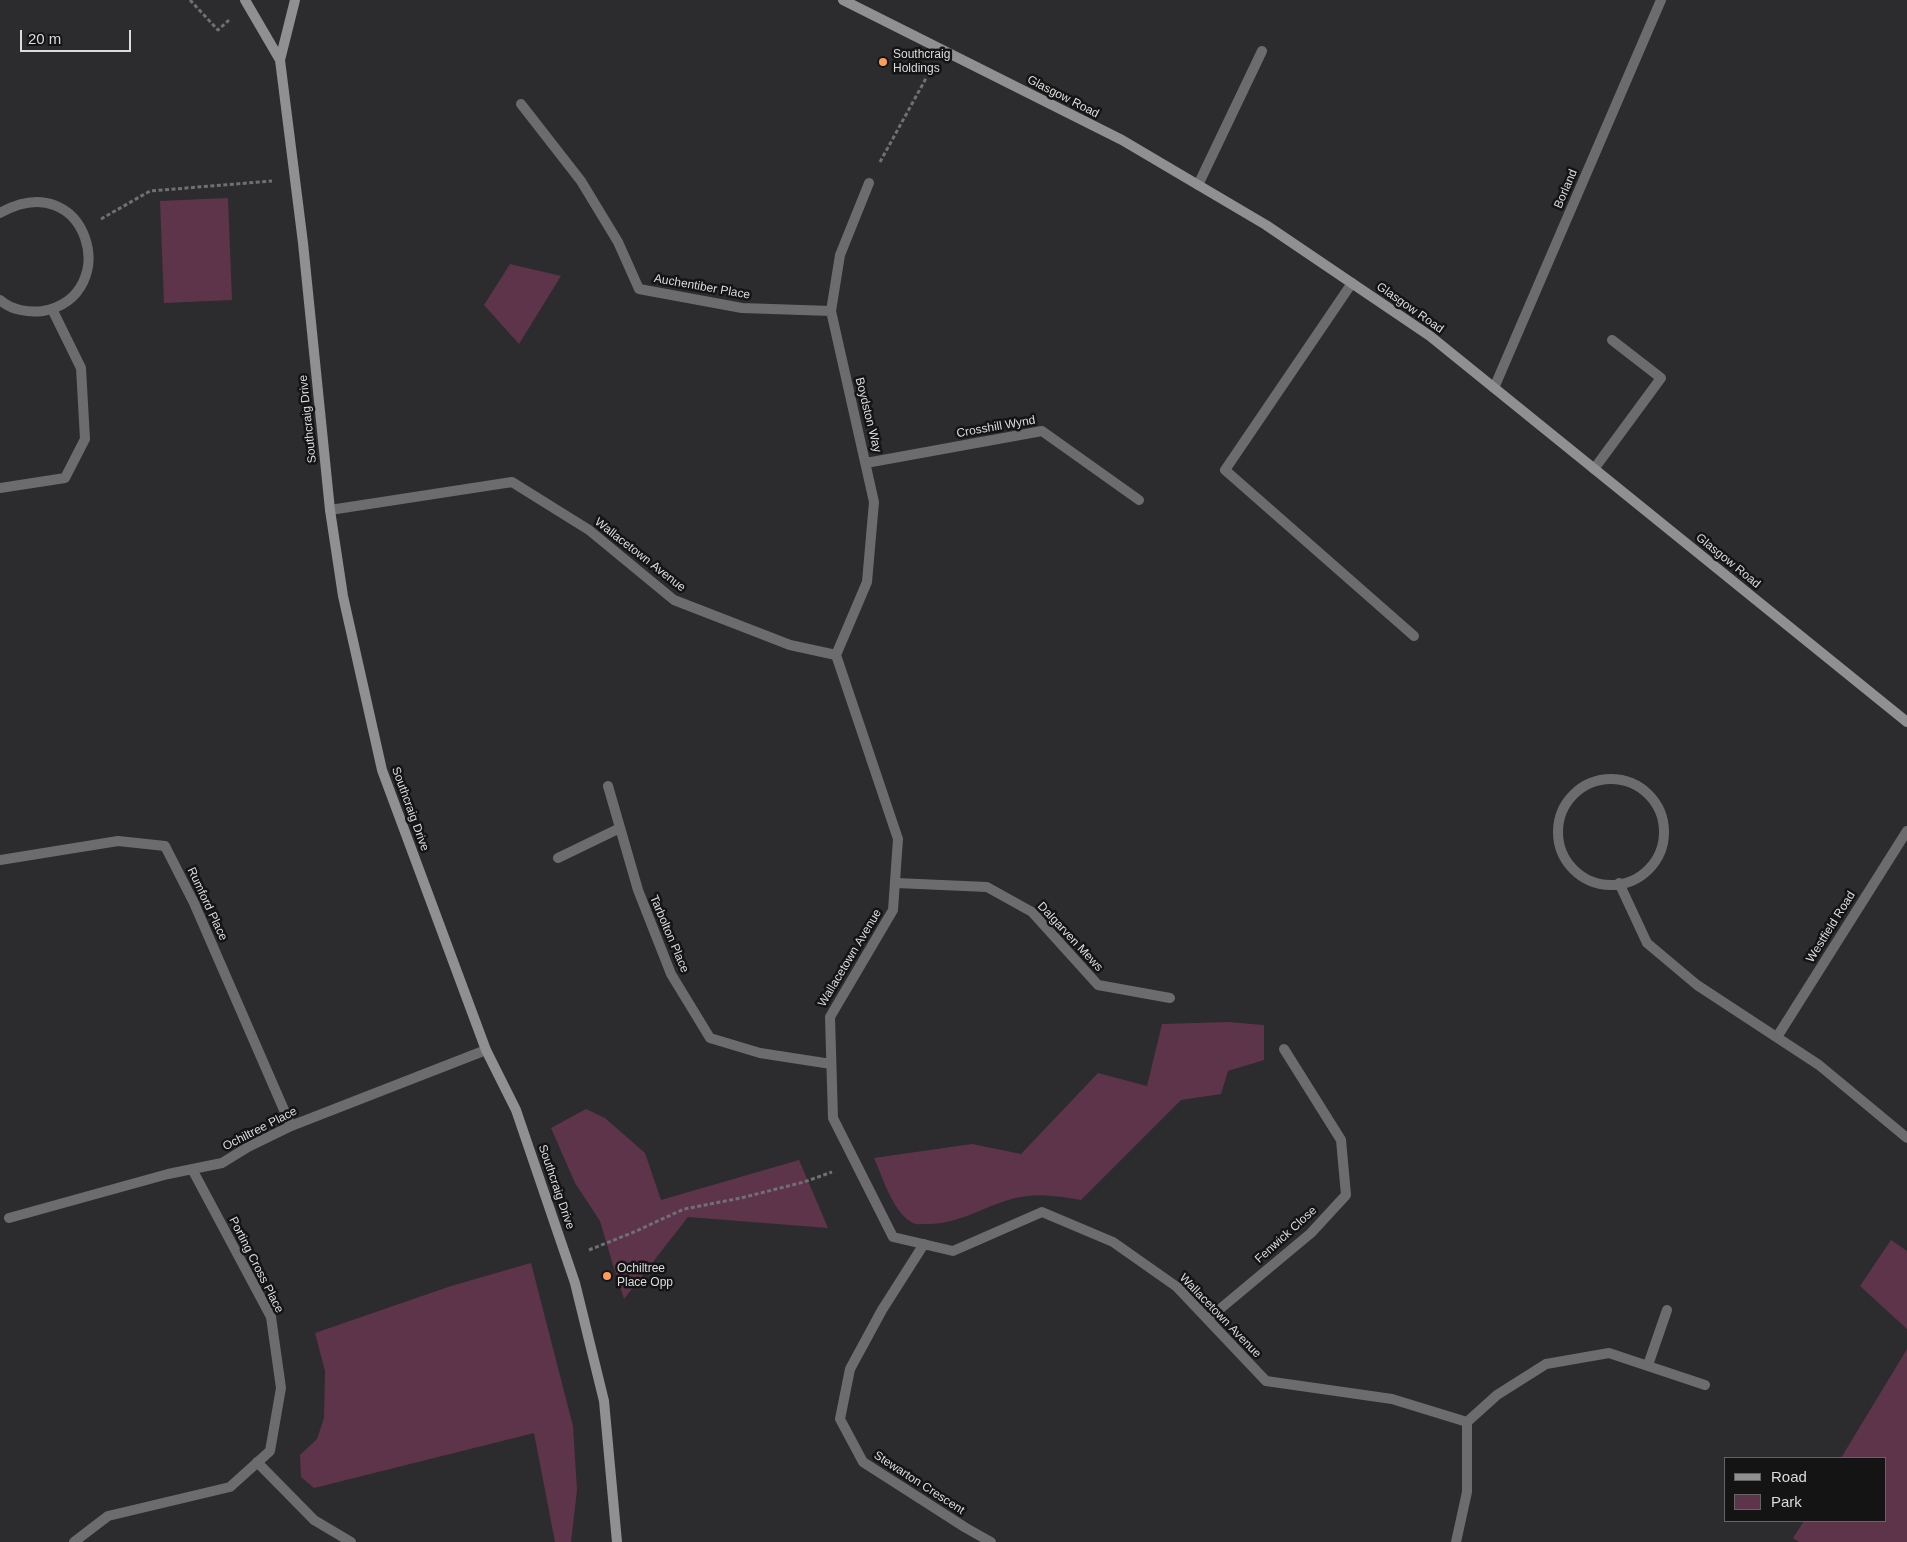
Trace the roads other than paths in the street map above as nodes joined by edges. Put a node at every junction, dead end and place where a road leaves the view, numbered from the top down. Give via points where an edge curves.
1 (245, 0) edge
2 (295, 0) edge
3 (842, 0) edge
4 (1661, 0) edge
5 (1262, 51) dead end
6 (280, 60) junction
7 (521, 104) dead end
8 (869, 183) road end
9 (1198, 185) junction
10 (0, 213) edge
11 (1352, 283) junction
12 (0, 300) edge
13 (52, 309) junction
14 (831, 311) junction
15 (1612, 340) dead end
16 (1494, 388) junction
17 (866, 463) junction
18 (1594, 468) junction
19 (0, 488) edge
20 (1139, 500) dead end
21 (330, 510) junction
22 (1414, 636) dead end
23 (836, 654) junction
24 (1907, 722) edge
25 (608, 786) dead end
26 (620, 828) junction
27 (1907, 831) edge
28 (558, 858) dead end
29 (0, 860) edge
30 (896, 883) junction
31 (1619, 883) junction
32 (1170, 998) dead end
33 (1777, 1037) junction
34 (1284, 1049) dead end
35 (486, 1050) junction
36 (831, 1064) junction
37 (291, 1126) junction
38 (1907, 1138) edge
39 (192, 1169) junction
40 (9, 1218) dead end
41 (924, 1244) junction
42 (1667, 1310) dead end
43 (1208, 1319) junction
44 (1648, 1366) junction
45 (1705, 1385) dead end
46 (1467, 1422) junction
47 (257, 1462) junction
48 (74, 1542) edge
49 (351, 1542) edge
50 (617, 1542) edge
51 (991, 1542) edge
52 (1456, 1542) edge

1 - 6 street, Southcraig Drive
2 - 6 street, Southcraig Drive
3 - 9 street, Glasgow Road via 1122,140
4 - 16 street, Borland
5 - 9 street
6 - 21 street, Southcraig Drive via 303,243
7 - 14 street, Auchentiber Place via 581,181 618,242 639,289 742,308
8 - 14 street, Boydston Way via 840,255
9 - 11 street, Glasgow Road via 1266,225
10 - 13 street via 15,204 35,201 54,205 70,214 82,230 89,248 88,267 82,285 69,300
11 - 16 street, Glasgow Road via 1430,336
11 - 22 street via 1225,470
12 - 13 street via 19,310 36,312
13 - 19 street via 82,368 86,439 65,478
14 - 17 street, Boydston Way
15 - 18 street via 1661,378
16 - 18 street, Glasgow Road
17 - 20 street, Crosshill Wynd via 1042,431
17 - 23 street, Boydston Way via 874,502 867,582
18 - 24 street, Glasgow Road
21 - 23 street, Wallacetown Avenue via 512,482 589,530 674,600 790,645
21 - 35 street, Southcraig Drive via 343,596 382,770
23 - 30 street, Wallacetown Avenue via 898,839
25 - 26 street, Tarbolton Place
26 - 28 street
26 - 36 street, Tarbolton Place via 638,890 671,974 710,1038 760,1053
27 - 33 street, Westfield Road
29 - 37 street, Rumford Place via 118,841 165,846 194,903
30 - 32 street, Dalgarven Mews via 987,888 1032,912 1098,985
30 - 36 street, Wallacetown Avenue via 894,910 830,1017
31 - 31 street via 1599,884 1571,868 1561,851 1557,830 1561,813 1572,796 1600,780 1618,779 1636,785 1652,798 1662,816 1664,840 1658,856 1644,874
31 - 33 street via 1647,944 1697,985
33 - 38 street via 1819,1065
34 - 43 street, Fenwick Close via 1341,1140 1346,1195 1311,1233
35 - 37 street, Ochiltree Place
35 - 50 street, Southcraig Drive via 516,1110 567,1258 604,1401
36 - 41 street, Wallacetown Avenue via 833,1118 893,1237
37 - 39 street, Ochiltree Place via 222,1163
39 - 40 street, Ochiltree Place
39 - 47 street, Porting Cross Place via 271,1317 281,1388 270,1451
41 - 43 street, Wallacetown Avenue via 954,1251 1042,1212 1113,1242 1177,1287
41 - 51 street, Stewarton Crescent via 882,1310 850,1369 840,1419 863,1462
42 - 44 street
43 - 46 street, Wallacetown Avenue via 1266,1381 1392,1399
44 - 45 street
44 - 46 street via 1610,1353 1546,1364 1497,1395
46 - 52 street via 1467,1492
47 - 48 street, Porting Cross Place via 230,1487 108,1516
47 - 49 street via 314,1520

